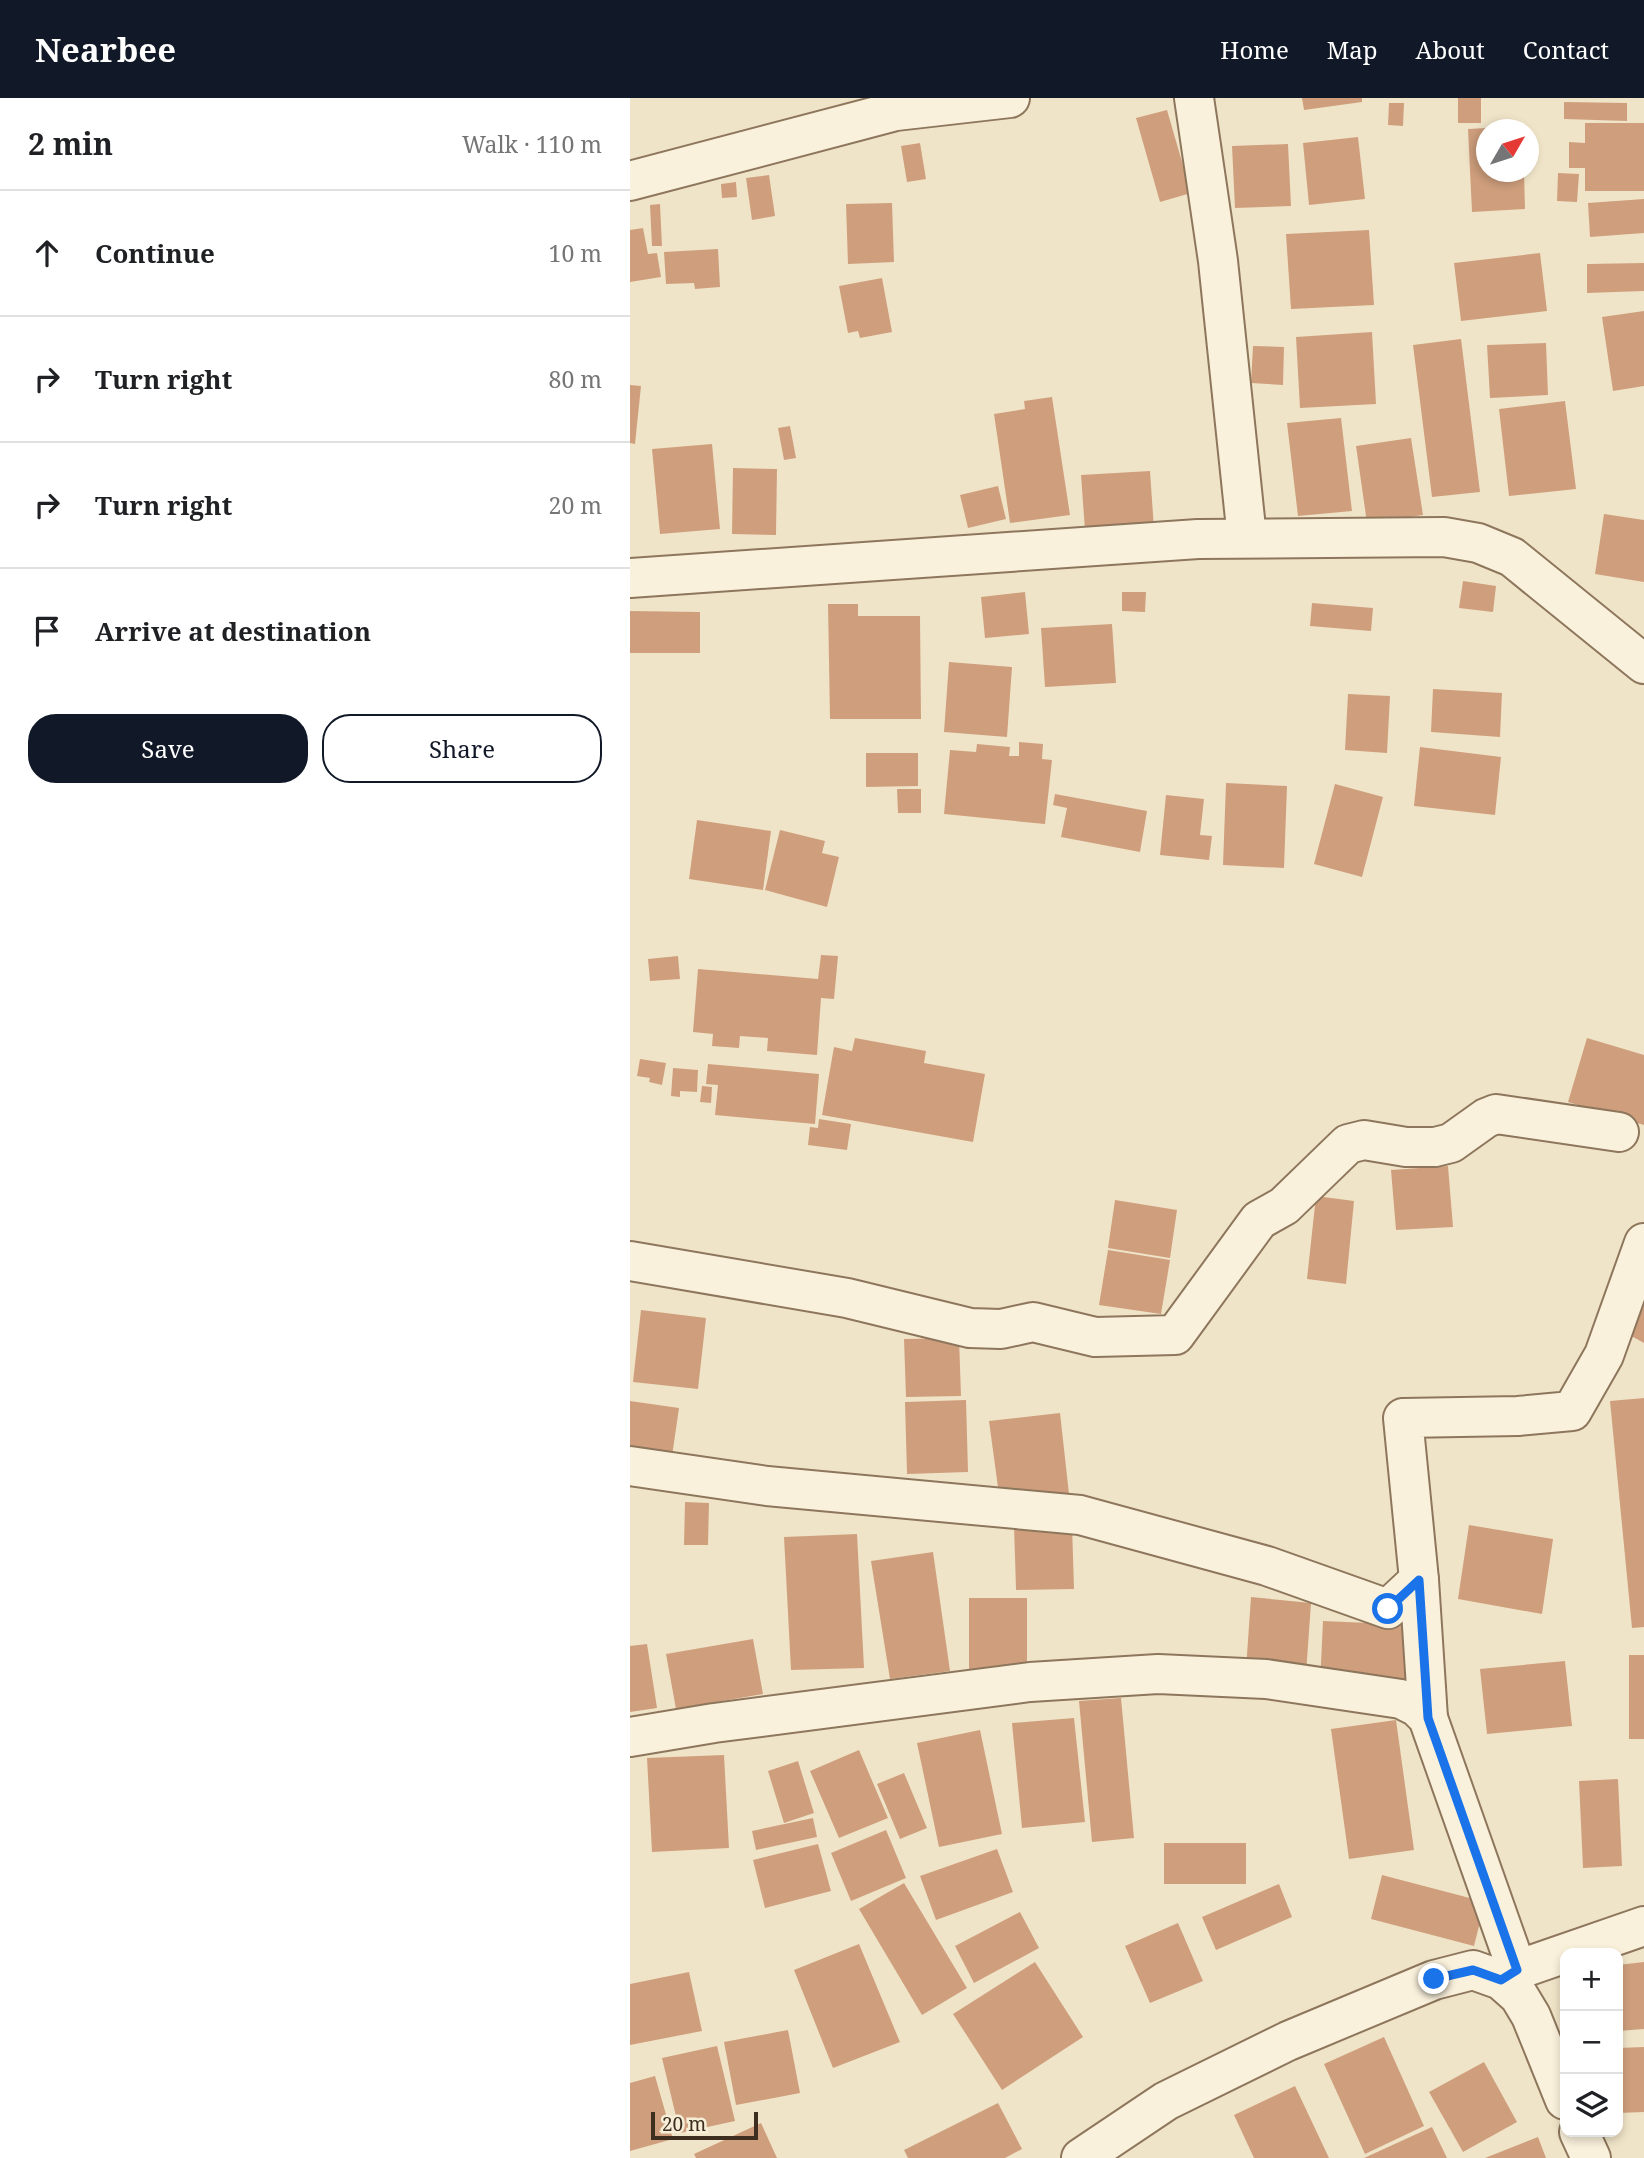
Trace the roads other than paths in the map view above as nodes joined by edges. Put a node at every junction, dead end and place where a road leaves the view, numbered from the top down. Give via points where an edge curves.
1 (1010, 98) edge
2 (1194, 98) edge
3 (896, 104) edge
4 (630, 181) edge
5 (1247, 538) junction
6 (630, 578) edge
7 (1644, 664) edge
8 (1619, 1132) dead end
9 (1644, 1243) edge
10 (630, 1261) edge
11 (630, 1466) edge
12 (1419, 1580) junction
13 (1428, 1718) junction
14 (630, 1737) edge
15 (1644, 1926) edge
16 (1509, 1975) junction
17 (1560, 2088) edge
18 (1582, 2137) edge
19 (1082, 2158) edge
20 (1591, 2158) edge

1 - 3 street
2 - 5 street via 1218,261
3 - 4 street
5 - 6 street
5 - 7 street via 1444,537 1478,543 1512,557
8 - 10 street via 1496,1114 1451,1143 1406,1147 1364,1140 1348,1144 1284,1206 1259,1220 1175,1335 1095,1337 1034,1322 1001,1329 970,1328 847,1298
9 - 12 street via 1604,1354 1572,1411 1403,1418
11 - 12 street via 767,1486 1080,1515 1267,1566 1388,1609
12 - 13 street
13 - 14 street via 1401,1699 1266,1679 1158,1674 1030,1682
13 - 16 street
15 - 16 street
16 - 17 street
16 - 19 street via 1473,1970 1434,1979 1300,2036 1166,2101
18 - 20 street

